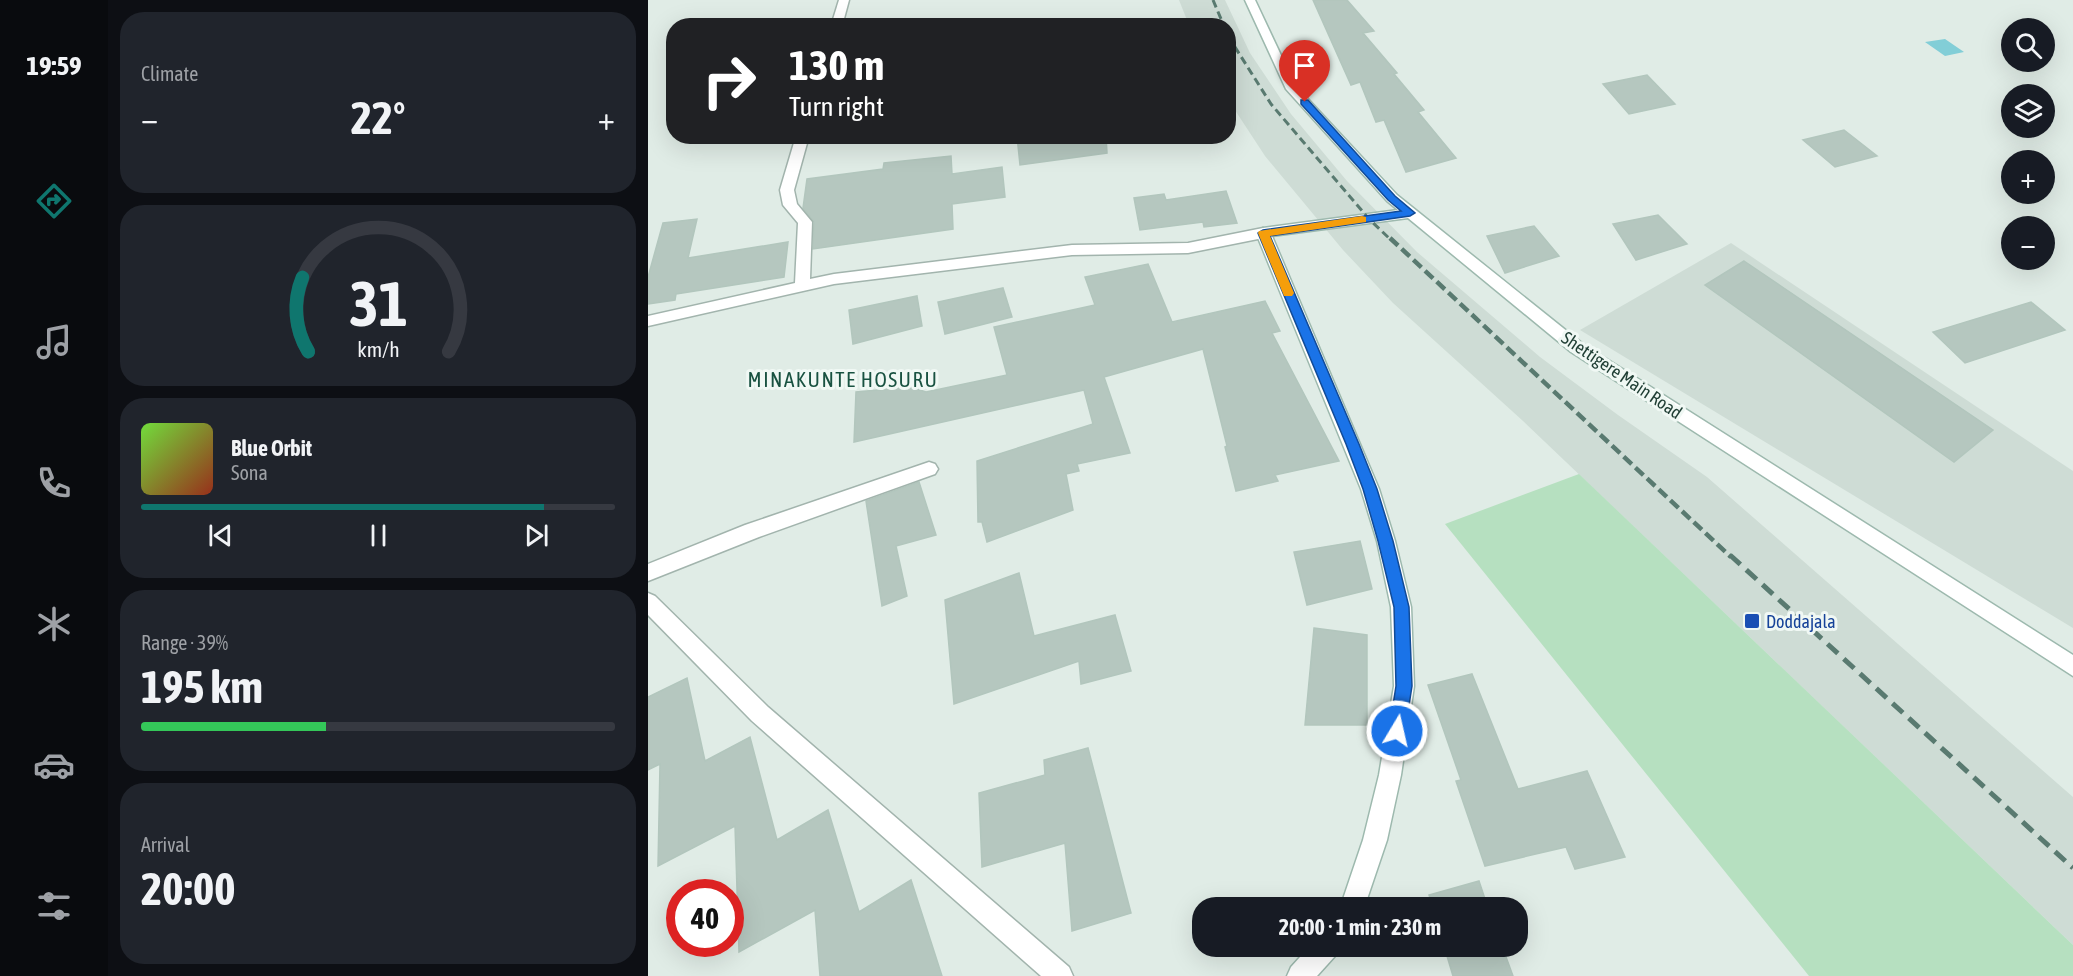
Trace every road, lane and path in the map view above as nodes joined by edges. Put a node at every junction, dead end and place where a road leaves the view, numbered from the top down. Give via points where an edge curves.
1 (844, 0) edge
2 (1250, 0) edge
3 (838, 18) edge
4 (801, 144) edge
5 (1410, 213) junction
6 (1263, 233) junction
7 (802, 286) junction
8 (648, 321) edge
9 (929, 469) dead end
10 (648, 573) edge
11 (648, 602) edge
12 (2073, 666) edge
13 (1356, 897) edge
14 (1317, 957) edge
15 (1060, 976) edge
16 (1300, 976) edge

1 - 3 street
2 - 5 street, Shettigere Main Road via 1290,86
4 - 7 street via 787,190 790,205 805,222
5 - 6 street
5 - 12 street, Shettigere Main Road via 1577,348
6 - 7 street via 1188,248 1072,250
6 - 13 street via 1370,489 1401,607 1404,686 1390,776 1375,840
7 - 8 street
9 - 10 street
11 - 15 street via 760,714
14 - 16 street

